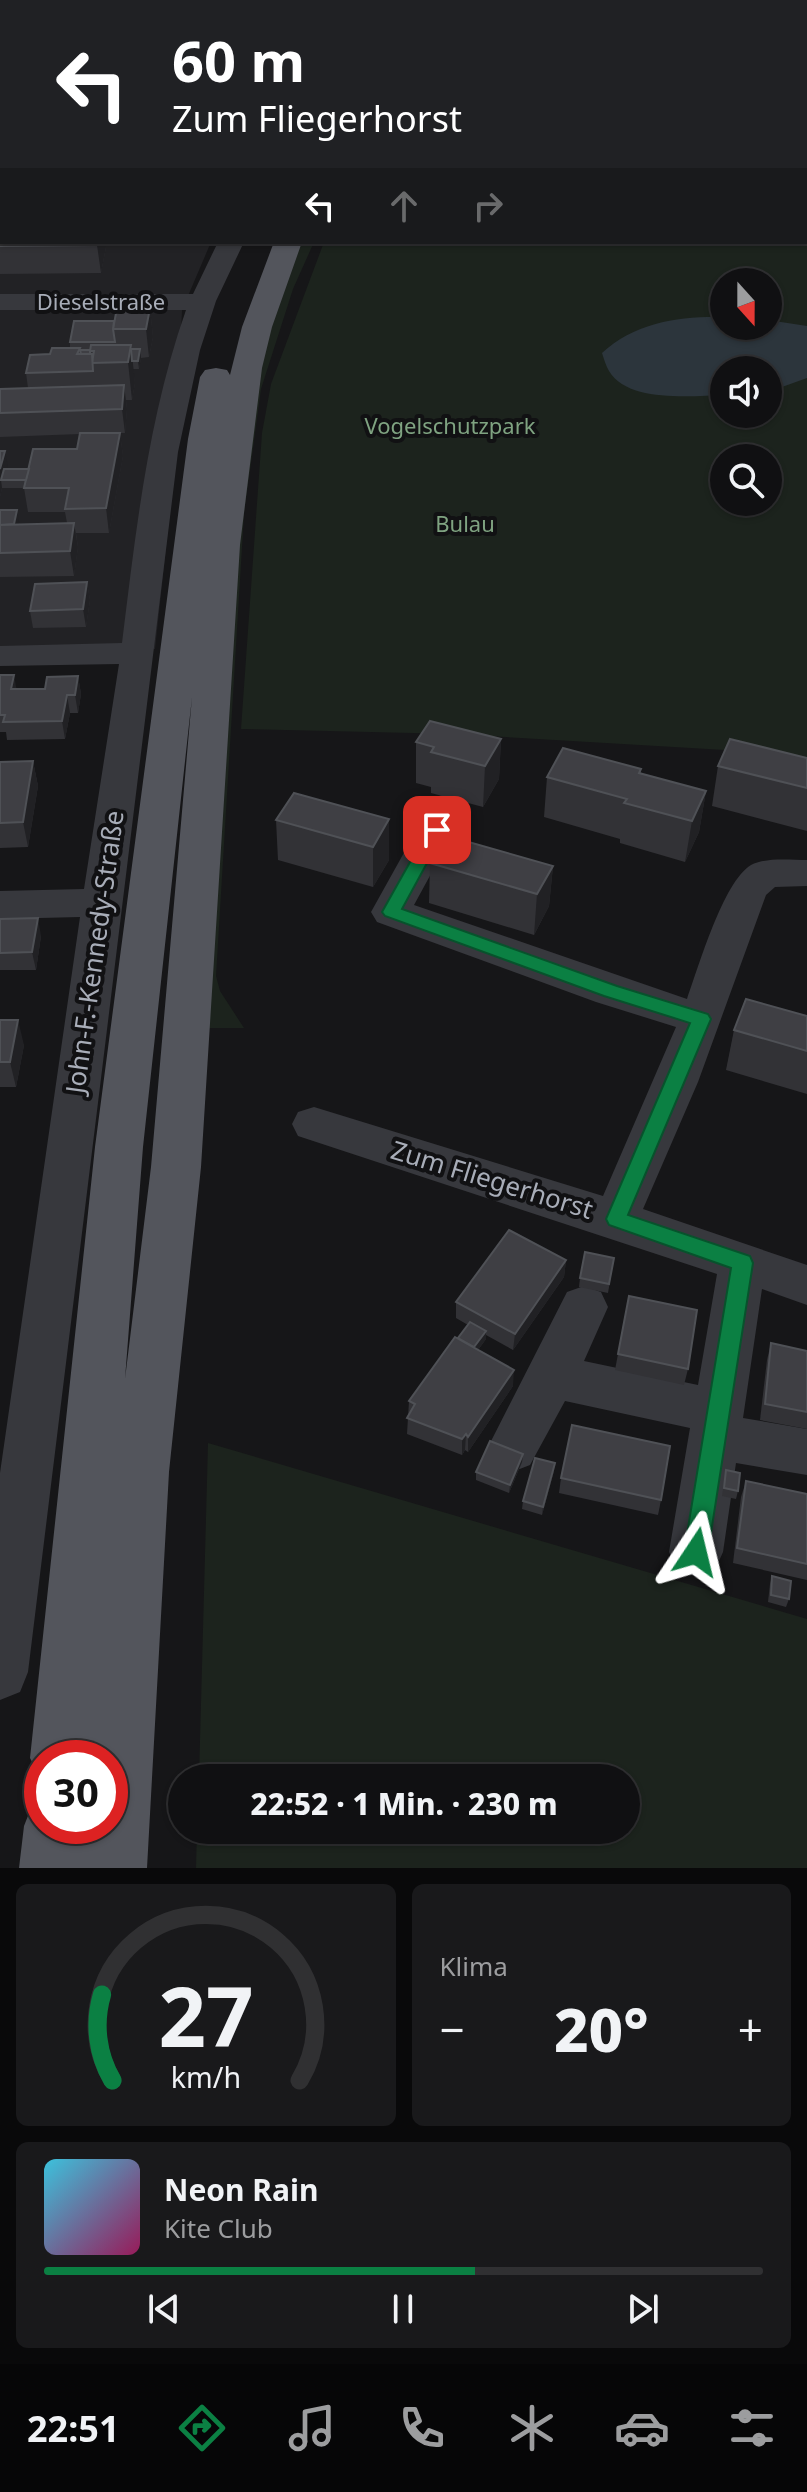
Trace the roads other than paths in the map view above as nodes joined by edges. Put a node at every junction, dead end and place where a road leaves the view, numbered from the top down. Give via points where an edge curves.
1 (230, 244) edge
2 (260, 244) edge
3 (287, 244) edge
4 (0, 302) edge
5 (203, 302) junction
6 (138, 653) junction
7 (0, 656) edge
8 (449, 806) dead end
9 (807, 873) edge
10 (100, 902) junction
11 (0, 905) edge
12 (701, 1019) junction
13 (314, 1124) dead end
14 (616, 1219) junction
15 (742, 1263) junction
16 (807, 1285) edge
17 (584, 1307) dead end
18 (552, 1376) junction
19 (717, 1424) junction
20 (512, 1449) edge
21 (807, 1452) edge
22 (696, 1552) dead end
23 (0, 1672) edge
24 (64, 1740) edge
25 (54, 1844) edge
26 (52, 1868) edge
27 (114, 1868) edge

1 - 5 street, John-F.-Kennedy-Straße
2 - 24 main road via 227,329 204,439 119,1147
3 - 27 main road via 247,368 223,545 176,1167 141,1472
4 - 5 street, Dieselstraße
5 - 6 street, John-F.-Kennedy-Straße via 163,457
6 - 7 street
6 - 10 street, John-F.-Kennedy-Straße
8 - 12 street via 391,912
9 - 12 street via 766,874 749,888
10 - 11 street
10 - 23 street, John-F.-Kennedy-Straße
12 - 14 street
13 - 14 street, Zum Fliegerhorst
14 - 15 street, Zum Fliegerhorst
15 - 16 street, Zum Fliegerhorst
15 - 19 street
17 - 18 street
18 - 19 street
18 - 20 street
19 - 21 street
19 - 22 street
25 - 26 main road

